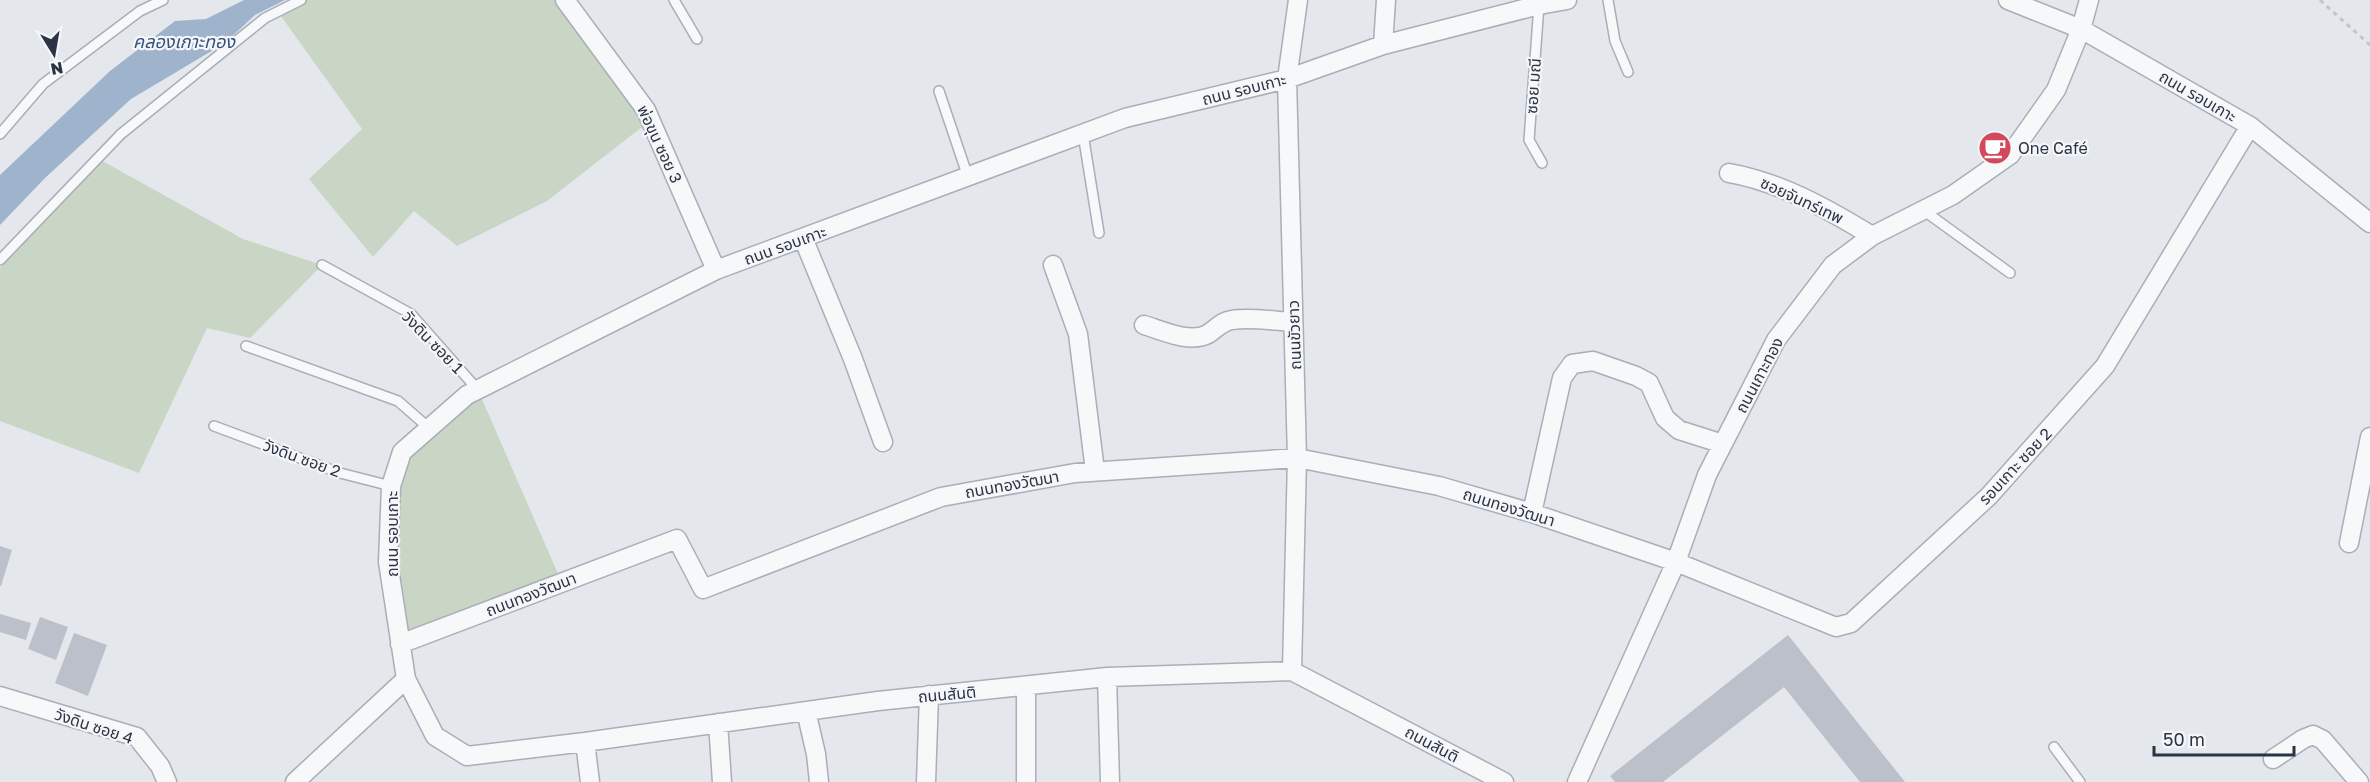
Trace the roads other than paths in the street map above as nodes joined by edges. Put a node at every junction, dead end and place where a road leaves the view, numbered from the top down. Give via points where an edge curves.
1 (163, 0) edge
2 (301, 0) edge
3 (675, 0) edge
4 (1298, 0) edge
5 (1386, 0) edge
6 (1567, 0) edge
7 (1608, 0) edge
8 (2008, 0) edge
9 (2089, 0) edge
10 (570, 2) edge
11 (1539, 4) junction
12 (2081, 29) junction
13 (697, 39) dead end
14 (1383, 45) junction
15 (1628, 72) dead end
16 (1287, 79) junction
17 (939, 90) dead end
18 (2250, 126) junction
19 (0, 134) edge
20 (1083, 134) junction
21 (1542, 164) dead end
22 (1729, 173) dead end
23 (968, 177) junction
24 (1923, 210) junction
25 (2370, 224) edge
26 (1099, 233) dead end
27 (1872, 236) junction
28 (803, 238) junction
29 (0, 260) edge
30 (322, 265) dead end
31 (1053, 265) dead end
32 (716, 270) junction
33 (2010, 273) dead end
34 (1293, 322) junction
35 (1144, 325) dead end
36 (246, 346) dead end
37 (478, 390) junction
38 (214, 426) dead end
39 (429, 428) junction
40 (2370, 437) edge
41 (883, 442) dead end
42 (1723, 444) junction
43 (1297, 458) junction
44 (1095, 471) junction
45 (391, 486) junction
46 (1532, 513) junction
47 (2349, 543) dead end
48 (1677, 562) junction
49 (400, 644) junction
50 (1292, 671) junction
51 (1107, 677) junction
52 (406, 679) junction
53 (1026, 687) junction
54 (0, 696) edge
55 (929, 696) junction
56 (806, 711) junction
57 (718, 723) junction
58 (585, 742) junction
59 (2054, 747) dead end
60 (2273, 759) dead end
61 (167, 782) edge
62 (295, 782) edge
63 (590, 782) edge
64 (722, 782) edge
65 (819, 782) edge
66 (926, 782) edge
67 (1026, 782) edge
68 (1110, 782) edge
69 (1118, 782) edge
70 (1504, 782) edge
71 (1577, 782) edge
72 (2080, 782) edge
73 (2359, 782) edge

1 - 19 lane via 140,11 43,84
2 - 29 lane via 265,18 121,134
3 - 13 lane
4 - 16 street, ถนนขัวยาว
5 - 14 street
6 - 11 street, ถนน รอบเกาะ
7 - 15 lane via 1615,41
8 - 12 street, ถนน รอบเกาะ
9 - 12 street, ถนนเกาะทอง
10 - 32 street, พ่อขุน ซอย 3 via 646,110
11 - 14 street, ถนน รอบเกาะ
11 - 21 lane, ซอย มณี via 1529,140
12 - 18 street, ถนน รอบเกาะ
12 - 24 street, ถนนเกาะทอง via 2056,90 2010,155 1953,195
14 - 16 street, ถนน รอบเกาะ
16 - 20 street, ถนน รอบเกาะ via 1125,118
16 - 34 street, ถนนขัวยาว
17 - 23 lane
18 - 25 street, ถนน รอบเกาะ
18 - 48 street, รอบเกาะ ซอย 2 via 2105,366 1989,496 1851,623 1836,627
20 - 23 street, ถนน รอบเกาะ
20 - 26 lane
22 - 27 street, ซอยจันทร์เทพ via 1784,189
23 - 28 street, ถนน รอบเกาะ
24 - 27 street, ถนนเกาะทอง
24 - 33 lane
27 - 42 street, ถนนเกาะทอง via 1833,266 1776,340
28 - 32 street, ถนน รอบเกาะ
28 - 41 street
30 - 37 lane, วังดิน ซอย 1 via 411,314
31 - 44 street via 1078,334
32 - 37 street, ถนน รอบเกาะ
34 - 35 street via 1230,320 1197,336
34 - 43 street, ถนนขัวยาว
36 - 39 lane via 398,401
37 - 39 street, ถนน รอบเกาะ
38 - 45 lane, วังดิน ซอย 2 via 340,473
39 - 45 street, ถนน รอบเกาะ via 402,452
40 - 47 street
42 - 46 street via 1679,430 1665,418 1649,383 1636,376 1593,361 1572,364 1562,378
42 - 48 street, ถนนเกาะทอง via 1707,475
43 - 44 street, ถนนทองวัฒนา
43 - 46 street, ถนนทองวัฒนา via 1439,486
43 - 50 street, ถนนขัวยาว
44 - 49 street, ถนนทองวัฒนา via 941,497 703,589 677,539
45 - 49 street, ถนน รอบเกาะ via 388,562
46 - 48 street, ถนนทองวัฒนา
48 - 71 street, ถนนเกาะทอง
49 - 52 street, ถนน รอบเกาะ
50 - 51 street, ถนนสันติ
50 - 70 street, ถนนสันติ
51 - 53 street, ถนนสันติ
51 - 68 street
52 - 58 street, ถนนสันติ via 435,736 466,756
52 - 62 street
53 - 55 street, ถนนสันติ
53 - 67 street
54 - 61 street, วังดิน ซอย 4 via 136,737 160,766
55 - 56 street, ถนนสันติ
55 - 66 street
56 - 57 street, ถนนสันติ
56 - 65 street
57 - 58 street, ถนนสันติ
57 - 64 street
58 - 63 street
59 - 72 lane
60 - 73 street via 2313,735 2323,740
68 - 69 street

